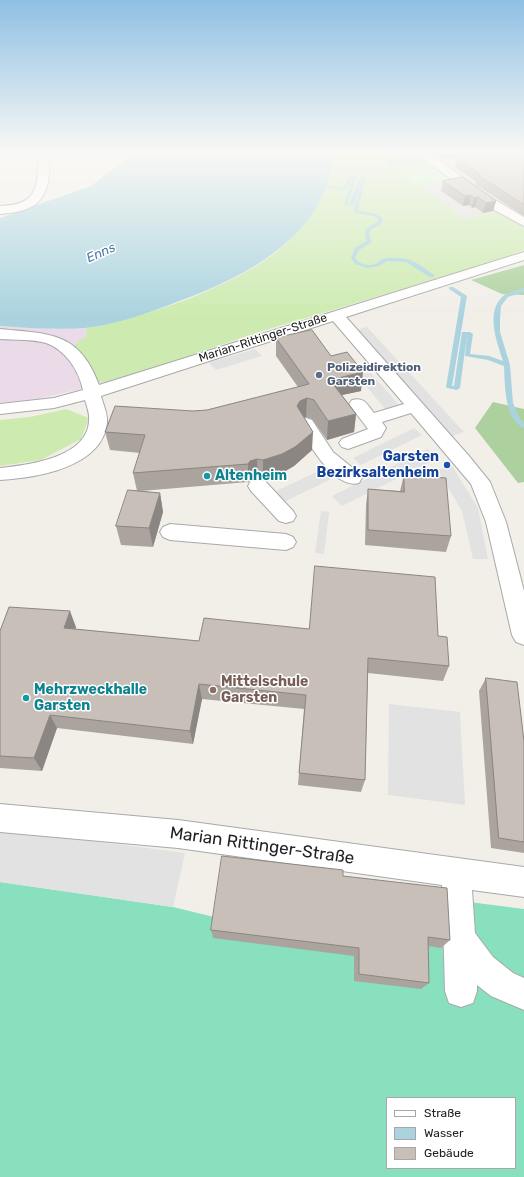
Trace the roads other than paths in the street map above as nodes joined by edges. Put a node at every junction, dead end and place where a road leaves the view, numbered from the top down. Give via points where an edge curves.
1 (22, 207) edge
2 (498, 207) edge
3 (0, 210) edge
4 (524, 222) edge
5 (524, 256) edge
6 (336, 315) junction
7 (0, 334) edge
8 (92, 393) junction
9 (358, 404) dead end
10 (415, 406) junction
11 (0, 409) edge
12 (370, 420) junction
13 (306, 424) edge
14 (348, 443) dead end
15 (0, 474) edge
16 (352, 478) dead end
17 (258, 486) dead end
18 (286, 516) dead end
19 (170, 532) dead end
20 (286, 542) dead end
21 (524, 635) edge
22 (0, 818) edge
23 (456, 872) junction
24 (524, 882) edge
25 (460, 939) junction
26 (461, 991) dead end
27 (524, 994) edge

1 - 3 street
2 - 4 street
5 - 6 street, Marian-Rittinger-Straße
6 - 8 street, Marian-Rittinger-Straße
6 - 10 street
7 - 8 street via 57,341 78,360 92,387
8 - 11 street, Marian-Rittinger-Straße via 54,403
8 - 15 street via 98,423 96,433 78,453 40,469
9 - 12 street
10 - 12 street
10 - 21 street via 480,482 496,522
12 - 14 street via 377,428 375,432
13 - 16 street via 326,456
17 - 18 street
19 - 20 street
22 - 23 street, Marian Rittinger-Straße via 178,834
23 - 24 street, Marian Rittinger-Straße
23 - 25 street
25 - 26 street
25 - 27 street via 482,968 497,981

